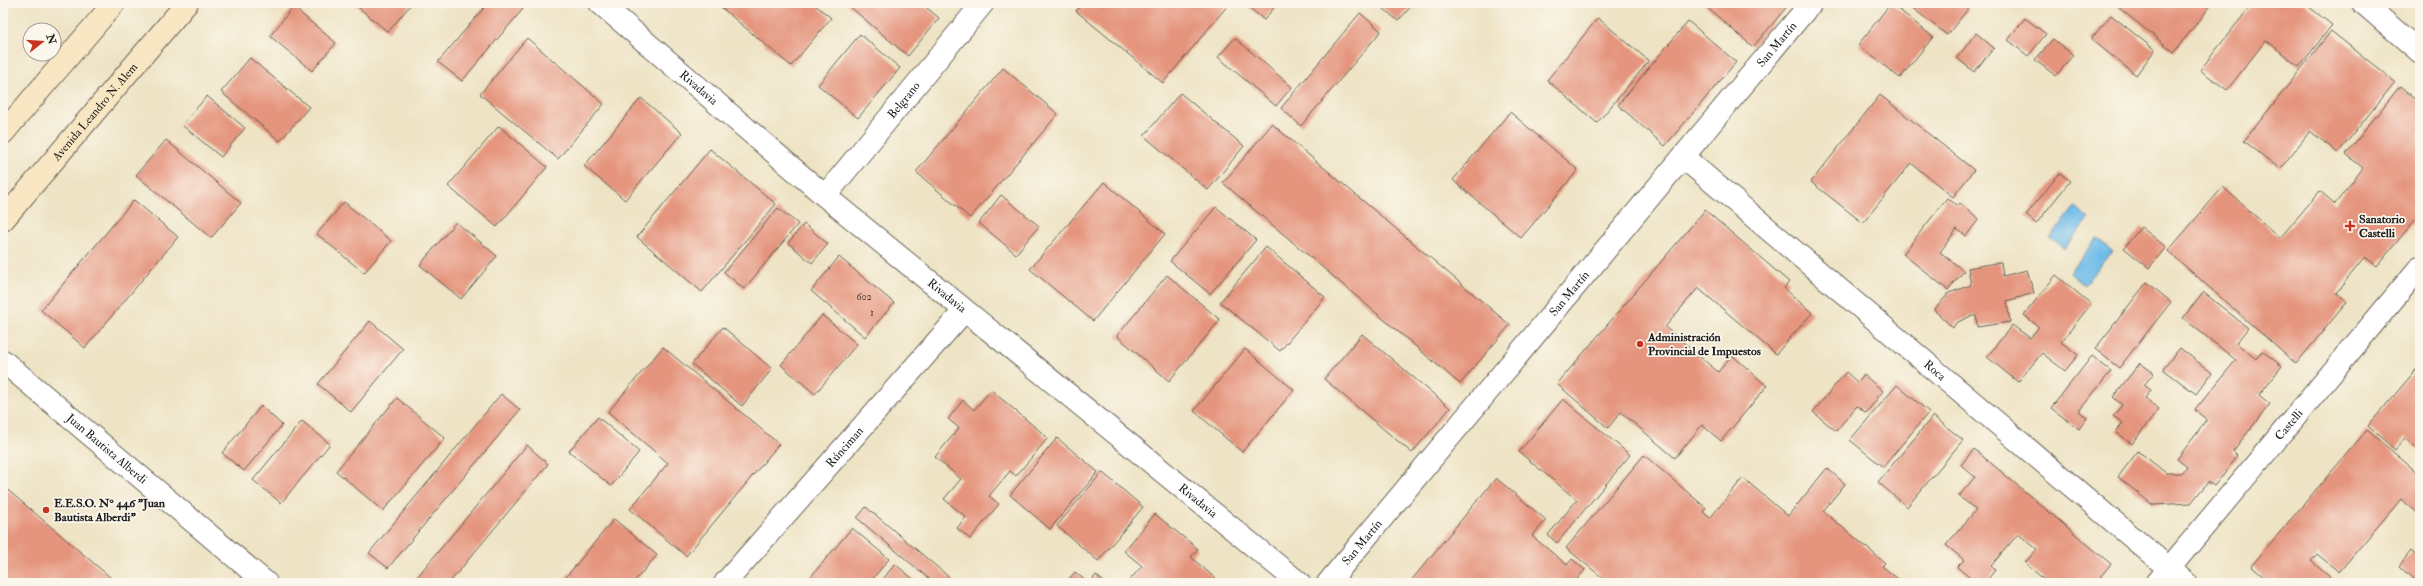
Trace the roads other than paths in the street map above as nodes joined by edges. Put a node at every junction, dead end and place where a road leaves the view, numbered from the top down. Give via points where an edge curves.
1 (114, 3) edge
2 (187, 3) edge
3 (600, 3) edge
4 (983, 3) edge
5 (1811, 3) edge
6 (2363, 3) edge
7 (2420, 52) edge
8 (3, 133) edge
9 (1683, 157) junction
10 (825, 196) junction
11 (3, 220) edge
12 (2420, 267) edge
13 (964, 311) junction
14 (3, 361) edge
15 (2163, 576) edge
16 (266, 583) edge
17 (725, 583) edge
18 (1299, 583) edge
19 (1328, 583) edge
20 (2186, 583) edge

1 - 8 main road
2 - 11 main road, Avenida Leandro N. Alem
3 - 10 street, Rivadavia
4 - 10 street, Belgrano
5 - 9 street, San Martín
6 - 7 street
9 - 15 street, Roca
9 - 19 street, San Martín
10 - 13 street, Rivadavia
12 - 15 street, Castelli
13 - 17 street, Rúnciman
13 - 18 street, Rivadavia
14 - 16 street, Juan Bautista Alberdi
15 - 20 street, Roca

